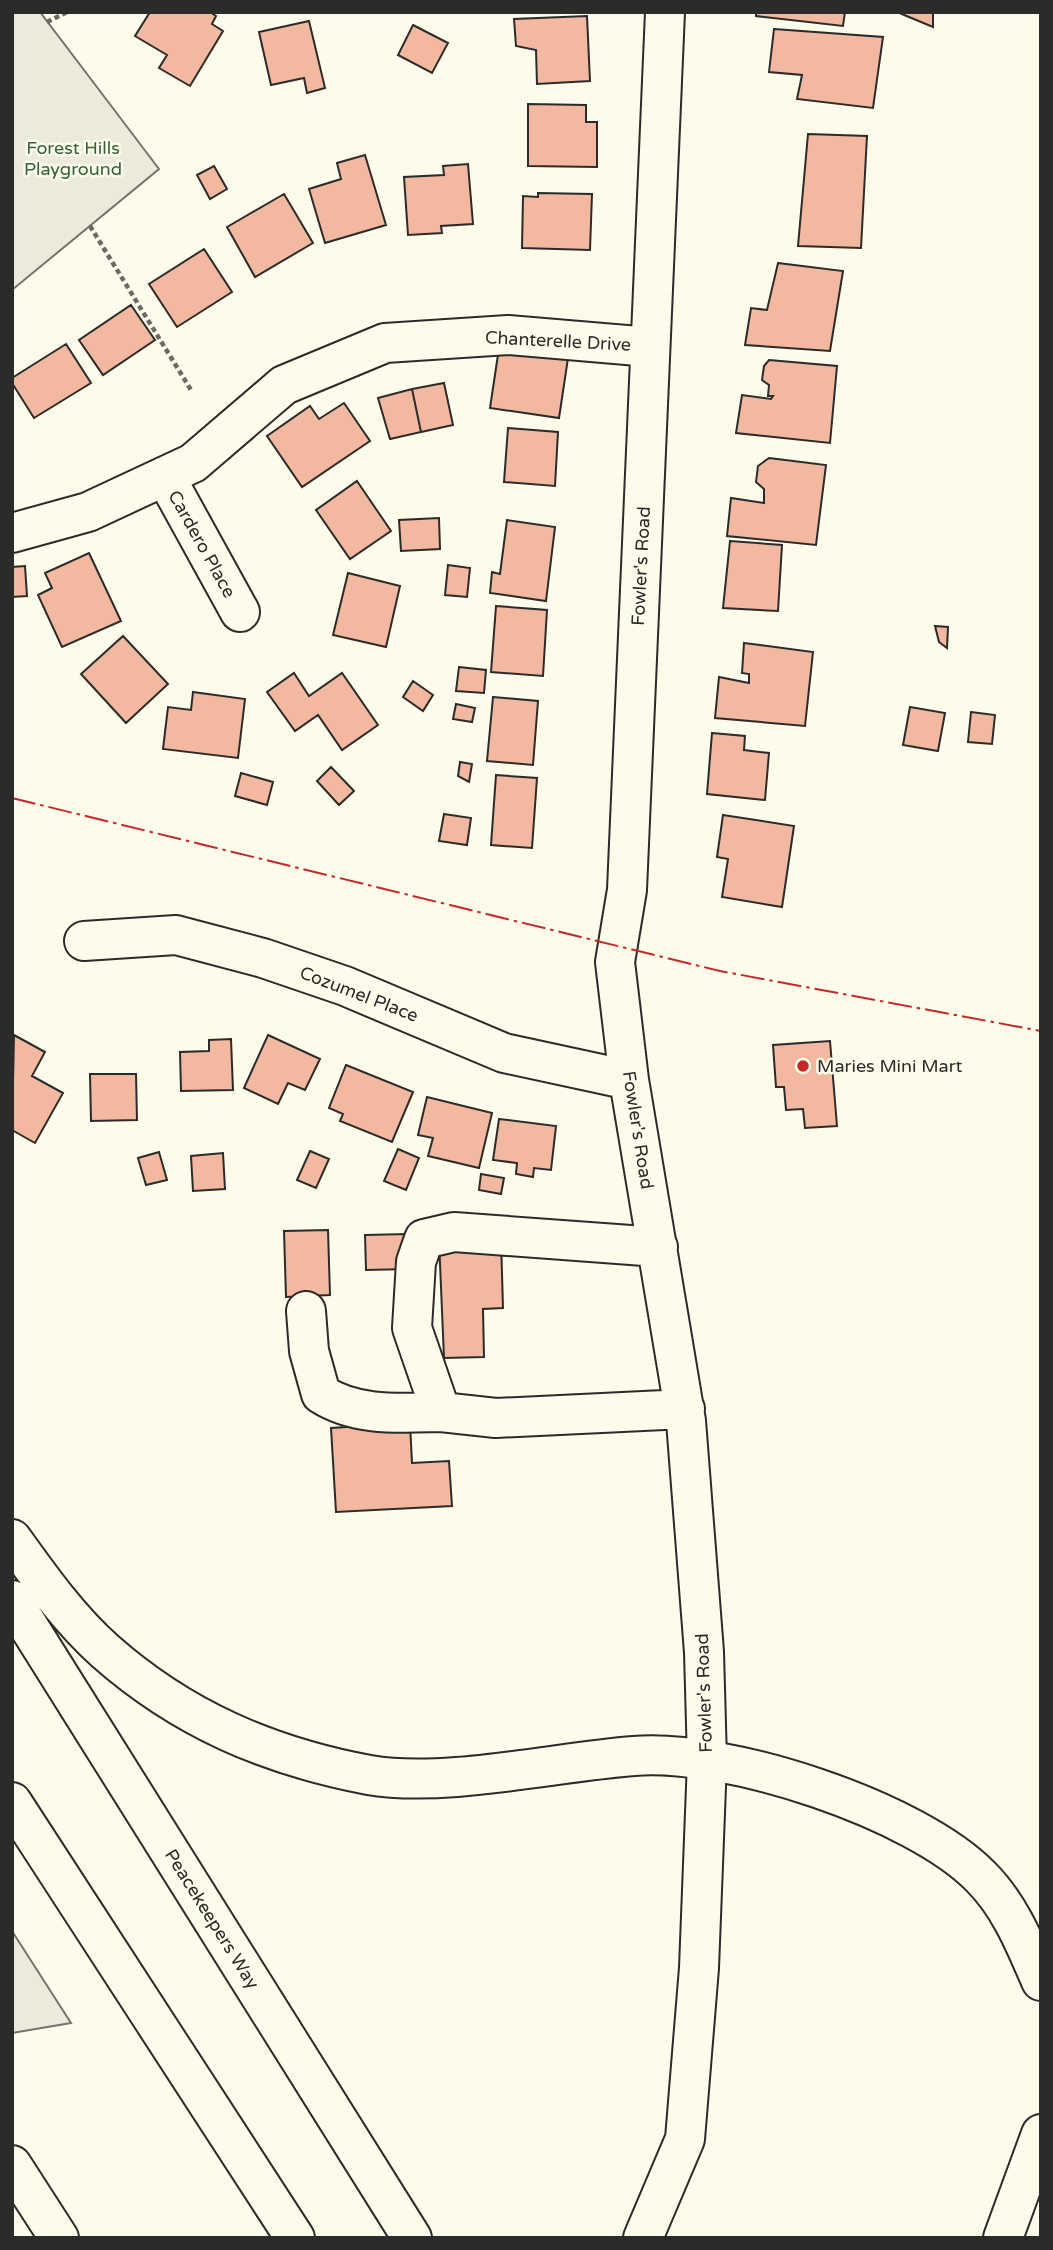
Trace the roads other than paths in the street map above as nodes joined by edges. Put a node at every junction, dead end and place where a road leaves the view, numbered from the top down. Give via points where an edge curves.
1 (665, 12) edge
2 (650, 347) junction
3 (165, 476) junction
4 (12, 533) edge
5 (240, 612) dead end
6 (84, 942) dead end
7 (629, 1080) junction
8 (658, 1247) junction
9 (306, 1311) dead end
10 (684, 1409) junction
11 (441, 1412) junction
12 (12, 1539) edge
13 (12, 1601) edge
14 (707, 1761) junction
15 (12, 1802) edge
16 (1041, 1981) edge
17 (1041, 2134) edge
18 (12, 2165) edge
19 (59, 2238) edge
20 (295, 2238) edge
21 (411, 2238) edge
22 (643, 2238) edge
23 (1003, 2238) edge

1 - 2 main road, Fowler's Road
2 - 3 main road, Chanterelle Drive via 508,335 386,343 284,385 193,463
2 - 7 main road, Fowler's Road via 627,890 615,962
3 - 4 main road, Chanterelle Drive via 88,512
3 - 5 main road, Cardero Place
6 - 7 main road, Cozumel Place via 176,935 345,986 505,1053
7 - 8 main road, Fowler's Road
8 - 10 main road, Fowler's Road
8 - 11 main road via 454,1232 424,1239 416,1262 412,1328
9 - 11 main road via 309,1351 321,1394 341,1407 389,1413
10 - 11 main road via 496,1418
10 - 14 main road, Fowler's Road via 704,1653
12 - 14 main road via 53,1594 104,1650 170,1701 236,1738 304,1761 373,1776 436,1777 638,1755
13 - 21 main road, Peacekeepers Way
14 - 16 main road via 774,1774 856,1801 925,1836 981,1876 1017,1925
14 - 22 main road, Fowler's Road via 699,1968 685,2138
15 - 20 main road
17 - 23 main road
18 - 19 main road

